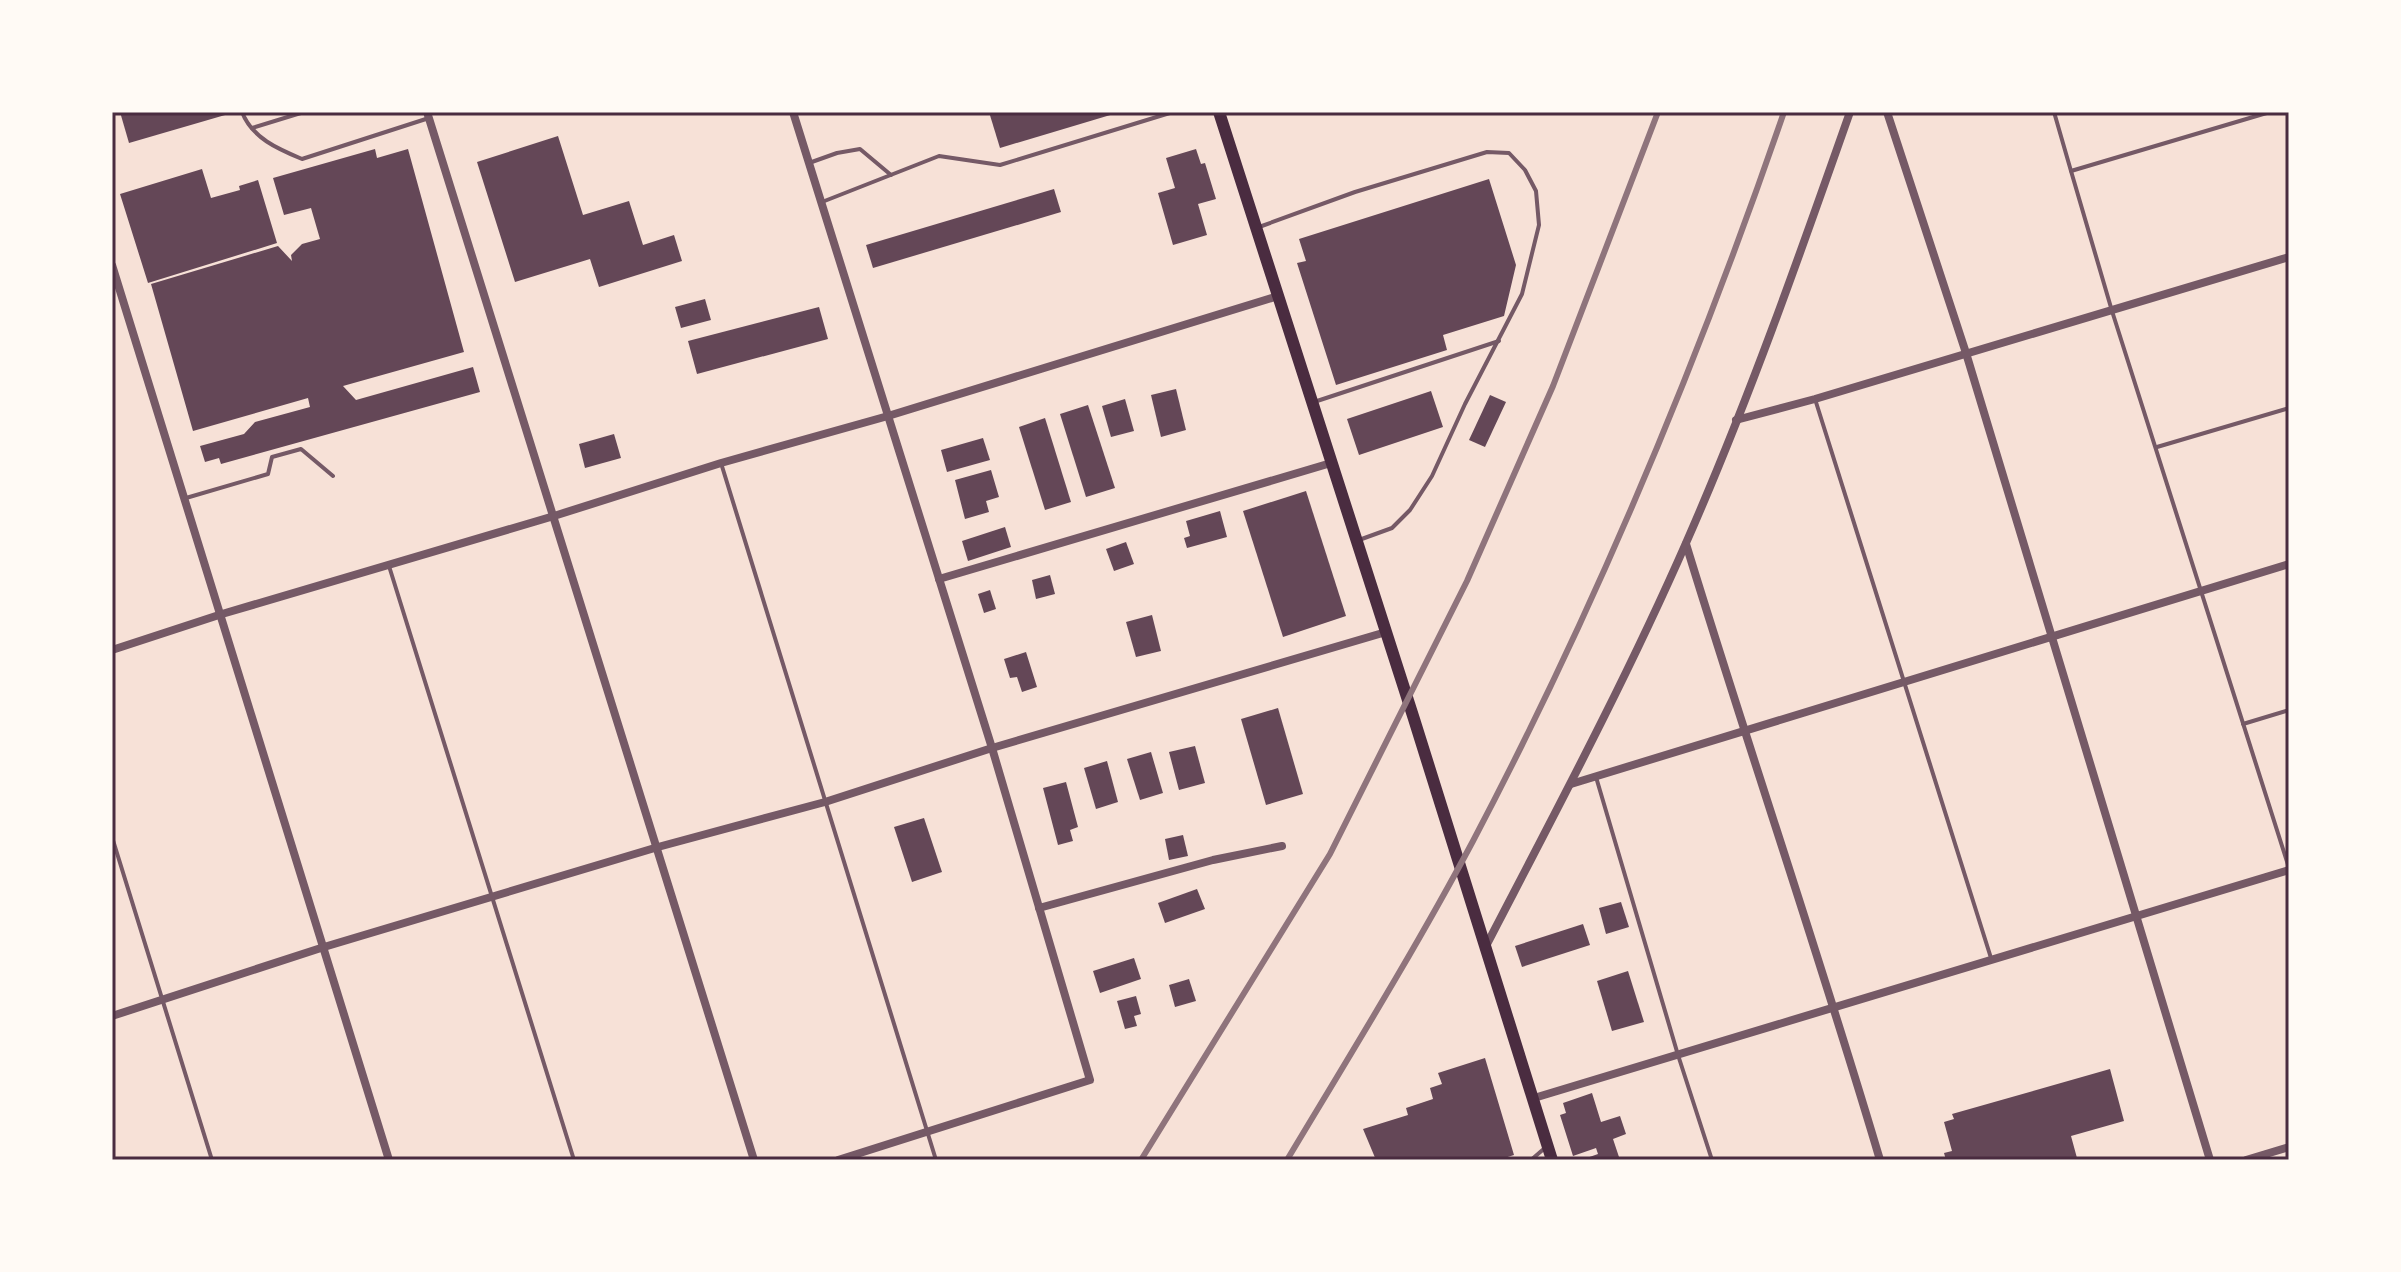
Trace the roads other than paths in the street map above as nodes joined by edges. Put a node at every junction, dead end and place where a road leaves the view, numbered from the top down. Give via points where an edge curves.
1 (242, 112) edge
2 (304, 112) edge
3 (793, 112) edge
4 (1173, 112) edge
5 (1219, 112) edge
6 (1850, 112) edge
7 (1887, 112) edge
8 (2054, 112) edge
9 (2270, 112) edge
10 (428, 115) edge
11 (252, 128) junction
12 (809, 163) junction
13 (2071, 171) junction
14 (892, 175) junction
15 (822, 202) junction
16 (1256, 228) junction
17 (2289, 257) edge
18 (112, 265) edge
19 (1278, 296) junction
20 (2112, 311) junction
21 (1499, 341) junction
22 (1966, 353) junction
23 (1815, 399) junction
24 (1312, 403) junction
25 (2289, 408) edge
26 (888, 416) junction
27 (1736, 420) junction
28 (2157, 447) junction
29 (721, 463) junction
30 (1331, 463) junction
31 (333, 476) dead end
32 (186, 498) junction
33 (554, 516) junction
34 (1357, 541) junction
35 (1686, 544) junction
36 (2289, 564) edge
37 (389, 565) junction
38 (939, 579) junction
39 (2200, 591) junction
40 (222, 614) junction
41 (1386, 632) junction
42 (2050, 637) junction
43 (112, 650) edge
44 (1903, 682) junction
45 (2289, 710) edge
46 (2243, 724) junction
47 (1744, 732) junction
48 (992, 748) junction
49 (1596, 777) junction
50 (1571, 784) junction
51 (825, 802) junction
52 (112, 837) edge
53 (1282, 846) dead end
54 (658, 847) junction
55 (2289, 869) edge
56 (493, 897) junction
57 (1039, 908) junction
58 (2136, 916) junction
59 (324, 947) junction
60 (1485, 948) junction
61 (1992, 960) junction
62 (162, 1002) junction
63 (1835, 1008) junction
64 (112, 1016) edge
65 (1678, 1055) junction
66 (1534, 1098) junction
67 (928, 1133) junction
68 (1548, 1146) junction
69 (2289, 1147) edge
70 (212, 1160) edge
71 (389, 1160) edge
72 (574, 1160) edge
73 (754, 1160) edge
74 (838, 1160) edge
75 (936, 1160) edge
76 (1531, 1160) edge
77 (1552, 1160) edge
78 (1712, 1160) edge
79 (1880, 1160) edge
80 (2210, 1160) edge
81 (2246, 1160) edge

1 - 11 lane
2 - 11 lane
3 - 12 street
4 - 14 lane via 1000,165 939,156
5 - 16 main road
6 - 27 street
7 - 22 street
8 - 13 lane
9 - 13 lane
10 - 11 lane via 302,159 269,145
10 - 33 street
12 - 14 lane via 860,149
12 - 15 street
13 - 20 lane
14 - 15 lane
15 - 26 street
16 - 19 main road
16 - 21 lane via 1487,152 1509,153 1536,191 1539,225 1522,294
17 - 20 street
18 - 32 street
19 - 24 main road
19 - 26 street
20 - 22 street
20 - 28 lane
21 - 24 lane
21 - 34 lane via 1410,510 1392,528
22 - 23 street
22 - 42 street
23 - 27 street
23 - 44 lane
24 - 30 main road
25 - 28 lane
26 - 29 street
26 - 38 street
27 - 35 street
28 - 39 lane
29 - 33 street
29 - 51 lane
30 - 34 main road
30 - 38 street
31 - 32 lane via 301,449 272,457 268,474
32 - 40 street
33 - 37 street
33 - 54 street
34 - 41 main road
35 - 47 street
35 - 50 street
36 - 39 street
37 - 40 street
37 - 56 lane
38 - 48 street
39 - 42 street
39 - 46 lane
40 - 43 street
40 - 59 street
41 - 48 street
41 - 60 main road
42 - 44 street
42 - 58 street
44 - 47 street
44 - 61 lane
45 - 46 lane
46 - 55 lane
47 - 49 street
47 - 63 street
48 - 51 street
48 - 57 street
49 - 50 street
49 - 65 lane
50 - 60 street
51 - 54 street
51 - 67 lane
52 - 62 lane
53 - 57 street
54 - 56 street
54 - 73 street
55 - 58 street
56 - 59 street
56 - 72 lane
57 - 67 street via 1090,1080
58 - 61 street
58 - 80 street
59 - 62 street
59 - 71 street
60 - 66 main road
61 - 63 street
62 - 64 street
62 - 70 lane
63 - 65 street
63 - 79 street
65 - 66 street
65 - 78 lane
66 - 68 main road
67 - 74 street
67 - 75 lane
68 - 76 lane
68 - 77 main road
69 - 81 street

